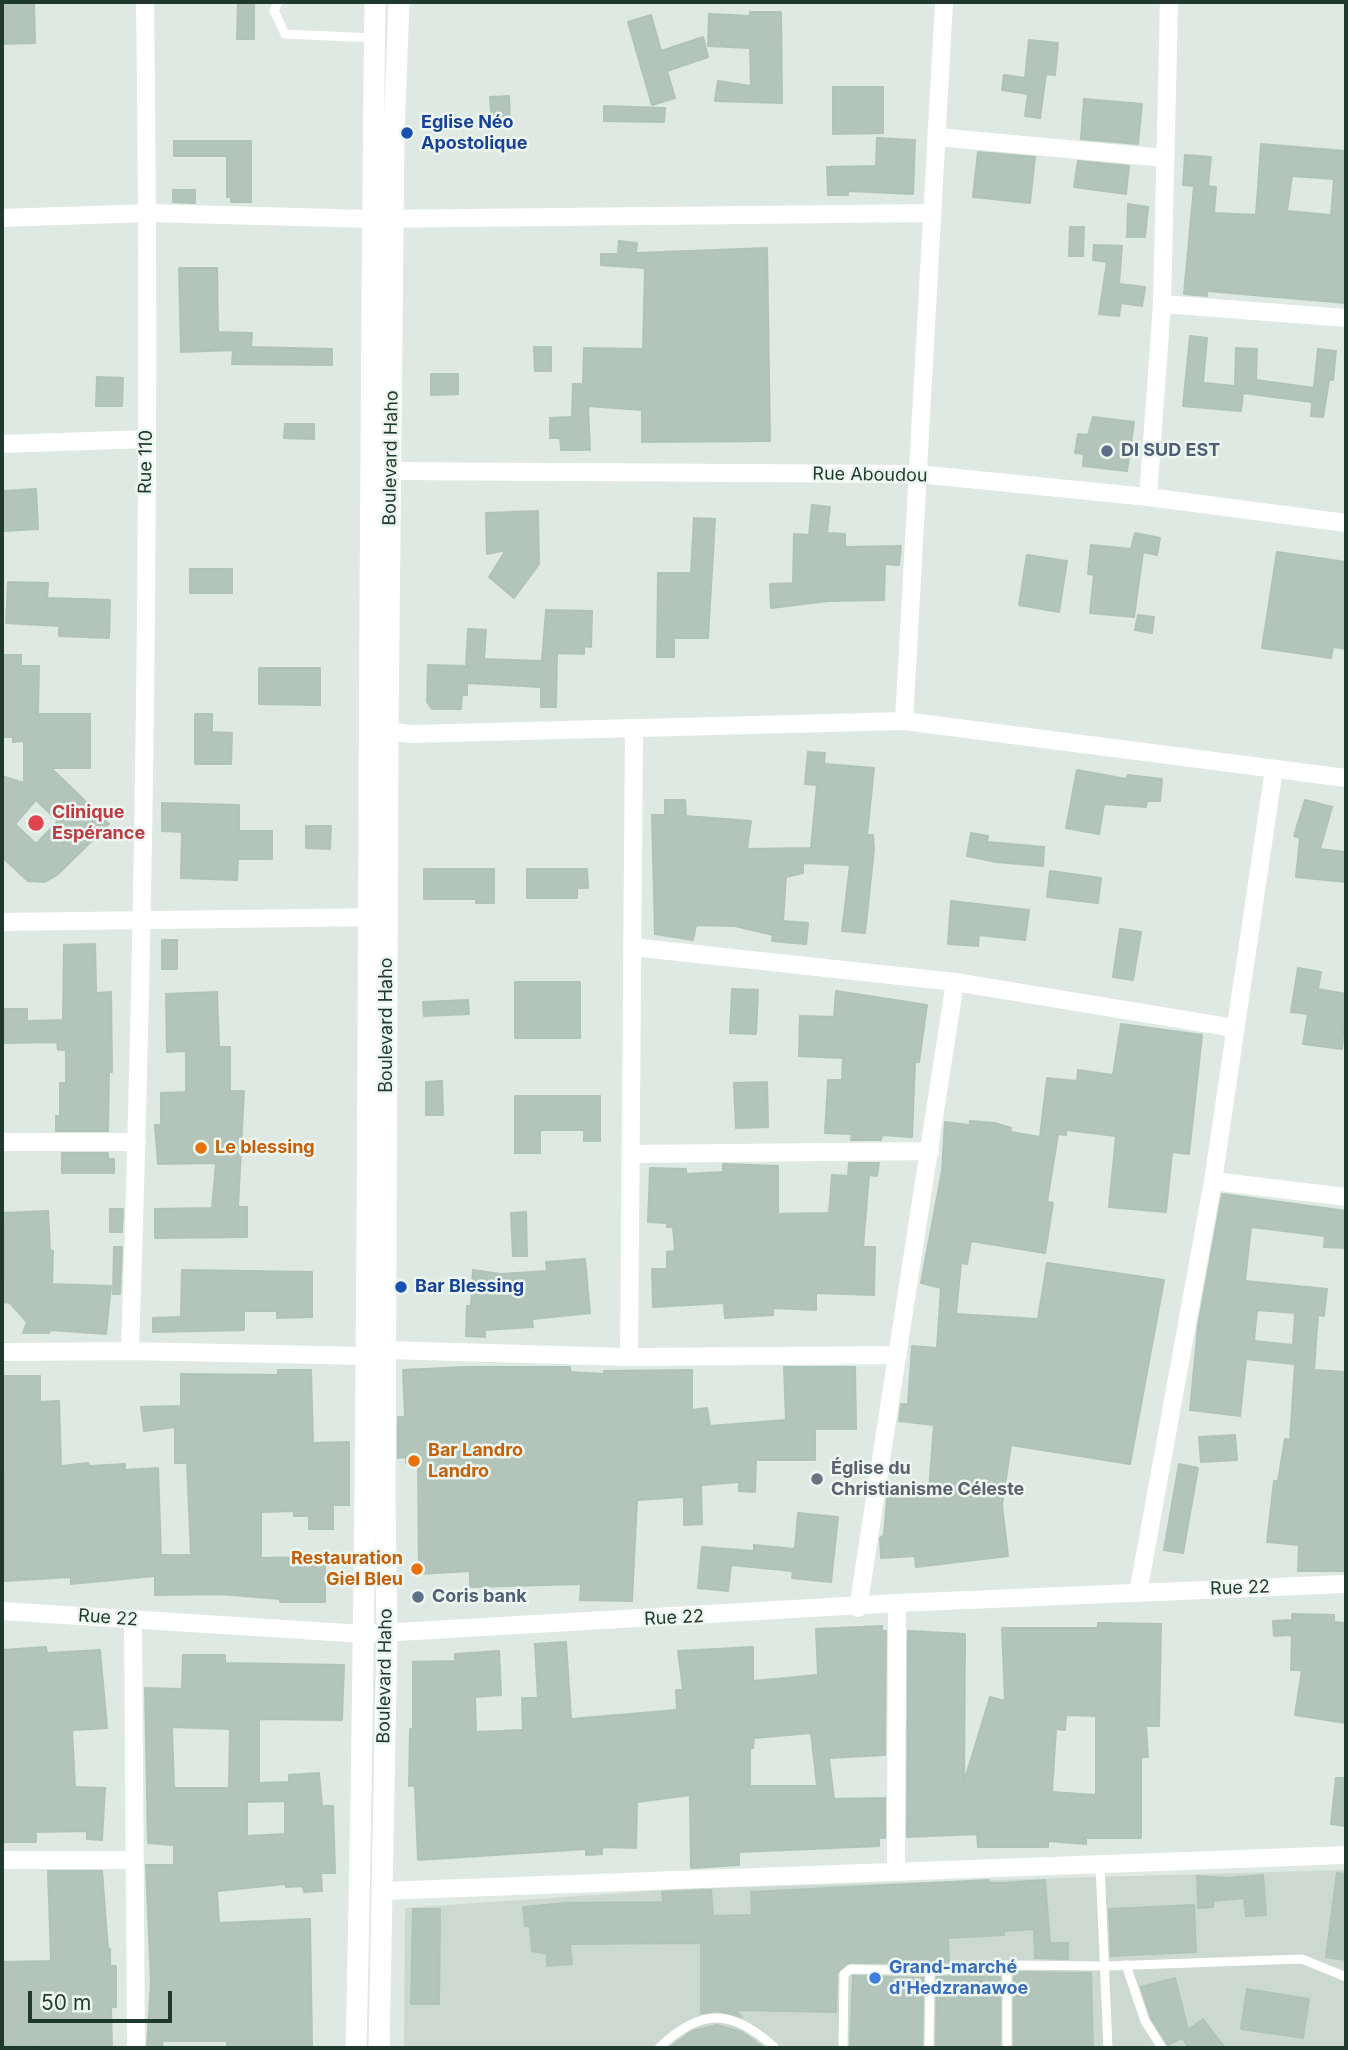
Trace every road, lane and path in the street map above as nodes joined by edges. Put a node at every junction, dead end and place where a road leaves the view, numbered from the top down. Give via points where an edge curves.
1 (145, 2) edge
2 (278, 2) edge
3 (375, 2) edge
4 (399, 2) edge
5 (944, 2) edge
6 (1169, 2) edge
7 (375, 38) junction
8 (937, 136) junction
9 (1165, 158) junction
10 (148, 213) junction
11 (932, 213) junction
12 (2, 218) edge
13 (395, 218) junction
14 (372, 219) junction
15 (1162, 304) junction
16 (1346, 318) edge
17 (147, 439) junction
18 (2, 444) edge
19 (390, 471) junction
20 (918, 474) junction
21 (1148, 497) junction
22 (1346, 523) edge
23 (904, 721) junction
24 (634, 730) junction
25 (388, 731) junction
26 (1274, 769) junction
27 (1346, 778) edge
28 (377, 917) junction
29 (2, 922) edge
30 (140, 922) junction
31 (632, 947) junction
32 (955, 982) junction
33 (1234, 1028) junction
34 (2, 1142) edge
35 (137, 1142) junction
36 (930, 1151) junction
37 (631, 1154) junction
38 (1213, 1181) junction
39 (1346, 1197) edge
40 (130, 1351) junction
41 (2, 1352) edge
42 (377, 1353) junction
43 (898, 1355) junction
44 (629, 1357) junction
45 (1346, 1584) edge
46 (1138, 1593) junction
47 (897, 1603) junction
48 (858, 1608) junction
49 (2, 1611) edge
50 (133, 1620) junction
51 (387, 1633) junction
52 (363, 1634) junction
53 (1346, 1856) edge
54 (2, 1860) edge
55 (133, 1860) junction
56 (1100, 1865) junction
57 (896, 1871) junction
58 (382, 1891) junction
59 (1007, 1965) junction
60 (1126, 1965) junction
61 (1107, 1966) junction
62 (930, 1971) junction
63 (1346, 1977) edge
64 (136, 2048) edge
65 (356, 2048) edge
66 (379, 2048) edge
67 (659, 2048) edge
68 (775, 2048) edge
69 (843, 2048) edge
70 (929, 2048) edge
71 (1007, 2048) edge
72 (1108, 2048) edge
73 (1162, 2048) edge

1 - 10 street, Rue 110
2 - 7 lane via 274,10 285,34
3 - 7 main road, Boulevard Haho
4 - 13 main road, Boulevard Haho
5 - 8 street
6 - 9 street
7 - 14 main road, Boulevard Haho
8 - 9 street
8 - 11 street
9 - 15 street
10 - 12 street
10 - 14 street
10 - 17 street, Rue 110
11 - 13 street
11 - 20 street
13 - 14 street
13 - 19 main road, Boulevard Haho
14 - 28 main road, Boulevard Haho
15 - 16 street
15 - 21 street
17 - 18 street
17 - 30 street, Rue 110
19 - 20 street, Rue Aboudou
19 - 25 main road, Boulevard Haho
20 - 21 street, Rue Aboudou
20 - 23 street
21 - 22 street, Rue Aboudou
23 - 24 street
23 - 26 street
24 - 25 street
24 - 31 street
25 - 28 main road, Boulevard Haho
26 - 27 street
26 - 33 street
28 - 30 street
28 - 42 main road, Boulevard Haho
29 - 30 street
30 - 35 street, Rue 110
31 - 32 street
31 - 37 street
32 - 33 street
32 - 36 street
33 - 38 street
34 - 35 street
35 - 40 street, Rue 110
36 - 37 street
36 - 43 street
37 - 44 street
38 - 39 street
38 - 46 street
40 - 41 street
40 - 42 street
42 - 44 street
42 - 51 main road, Boulevard Haho
42 - 52 main road, Boulevard Haho
43 - 44 street
43 - 48 street
45 - 46 street, Rue 22
46 - 47 street, Rue 22
47 - 48 street, Rue 22
47 - 57 street
48 - 51 street, Rue 22
49 - 50 street, Rue 22
50 - 52 street, Rue 22
50 - 55 street
51 - 52 street, Rue 22
51 - 58 main road, Boulevard Haho
52 - 65 main road, Boulevard Haho
53 - 56 street
54 - 55 street
55 - 64 street
56 - 57 street
56 - 61 lane
57 - 58 street
58 - 66 main road, Boulevard Haho
59 - 61 lane
59 - 62 lane
59 - 71 lane
60 - 61 lane
60 - 63 lane via 1302,1959
60 - 73 lane via 1145,2021
61 - 72 lane
62 - 69 lane via 859,1968 844,1974
62 - 70 lane
67 - 68 lane via 680,2028 715,2018 752,2027

